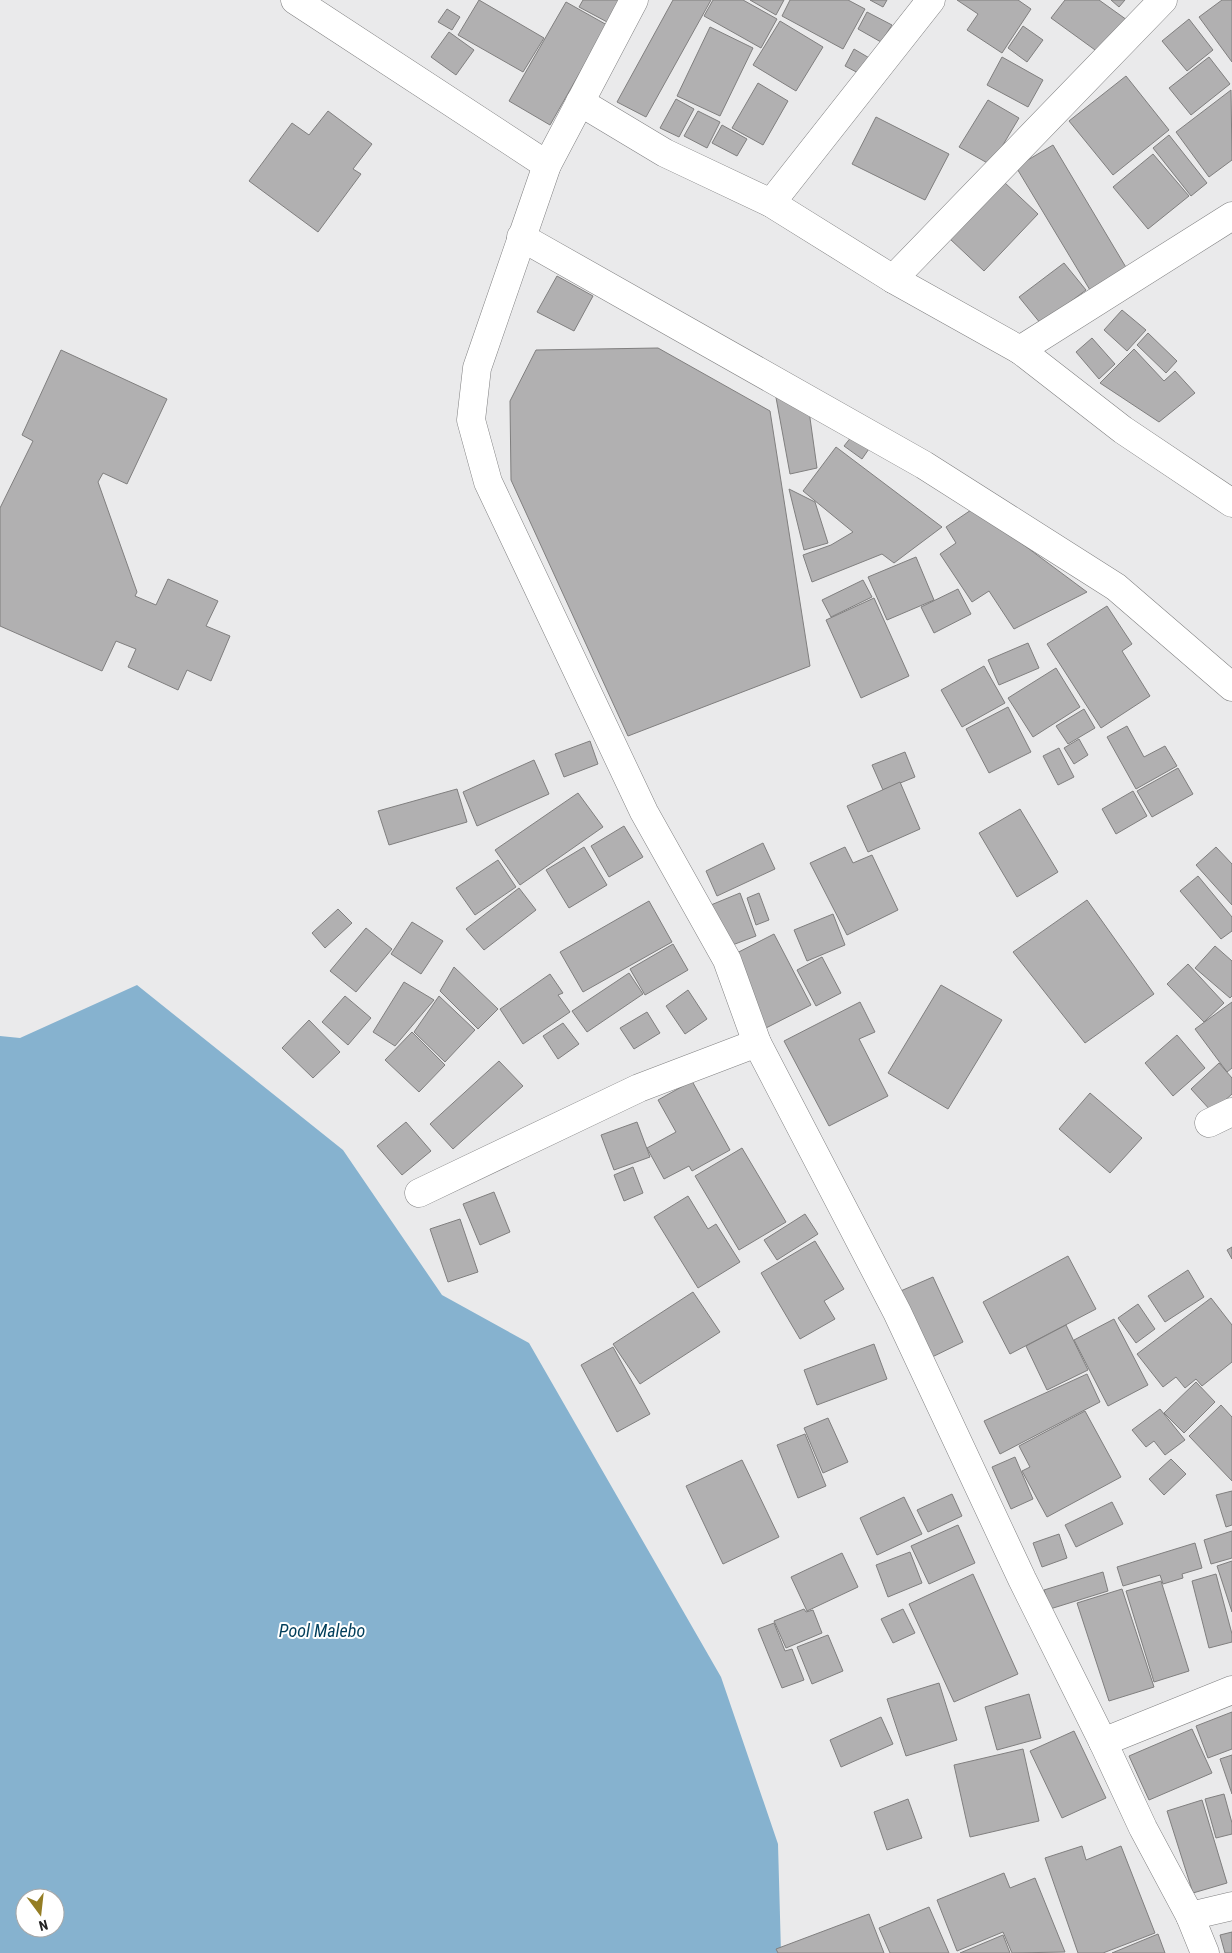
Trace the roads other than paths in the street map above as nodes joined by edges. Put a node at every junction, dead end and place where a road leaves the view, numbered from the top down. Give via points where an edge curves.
1 (295, 0) edge
2 (634, 0) edge
3 (930, 0) edge
4 (1163, 0) edge
5 (580, 102) junction
6 (547, 165) junction
7 (772, 203) junction
8 (1232, 216) edge
9 (521, 237) junction
10 (893, 279) junction
11 (1020, 350) junction
12 (1230, 499) edge
13 (1232, 687) edge
14 (757, 1043) junction
15 (419, 1193) dead end
16 (1232, 1690) edge
17 (1104, 1742) junction
18 (1232, 1906) edge
19 (1190, 1916) junction
20 (1205, 1953) edge

1 - 6 street
2 - 5 street
3 - 7 street
4 - 10 street
5 - 6 street
5 - 7 street via 665,153
6 - 9 street
7 - 10 street
8 - 11 street
9 - 13 street via 924,465 1107,581
9 - 14 street via 477,368 472,420 488,482 644,812 727,960
10 - 11 street
11 - 12 street via 1123,430
14 - 15 street via 639,1088
14 - 17 street via 897,1312 1022,1579
16 - 17 street
17 - 19 street via 1143,1828
18 - 19 street
19 - 20 street

